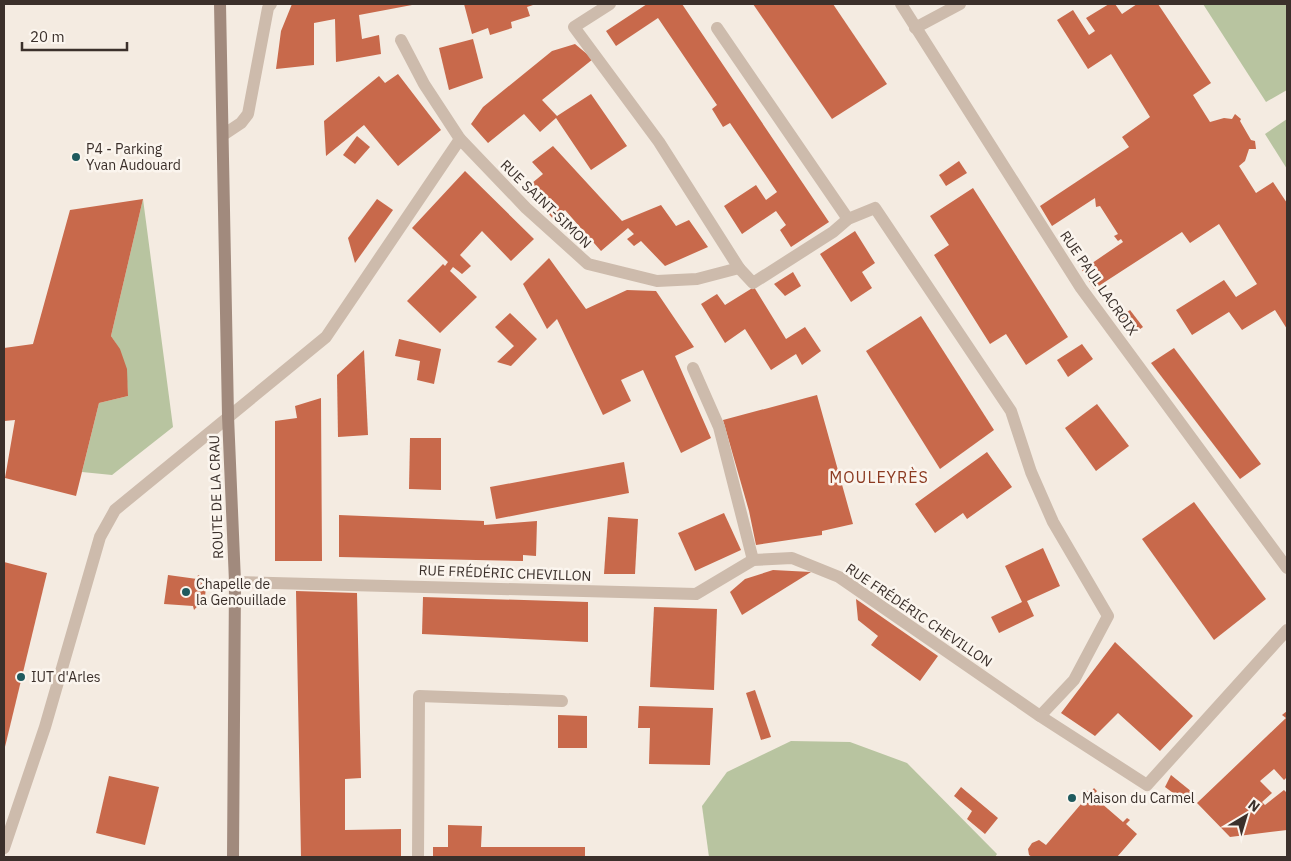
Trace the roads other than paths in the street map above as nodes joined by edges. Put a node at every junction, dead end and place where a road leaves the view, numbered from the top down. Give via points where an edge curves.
1 (220, 4) edge
2 (271, 4) edge
3 (610, 4) edge
4 (901, 4) edge
5 (960, 4) edge
6 (717, 28) dead end
7 (915, 28) junction
8 (402, 40) dead end
9 (223, 136) junction
10 (460, 139) junction
11 (848, 219) junction
12 (739, 268) junction
13 (693, 368) dead end
14 (228, 416) junction
15 (753, 560) junction
16 (1287, 568) edge
17 (235, 582) junction
18 (1287, 630) edge
19 (562, 701) dead end
20 (1040, 716) junction
21 (4, 848) edge
22 (233, 857) edge
23 (418, 857) edge

1 - 9 main road, ROUTE DE LA CRAU
2 - 9 street via 248,114
3 - 12 street via 574,27 658,142
4 - 7 street, RUE PAUL LACROIX
5 - 7 street
6 - 11 street
7 - 16 street, RUE PAUL LACROIX via 1081,288
8 - 10 street, RUE SAINT-SIMON via 424,84
9 - 14 main road, ROUTE DE LA CRAU
10 - 12 street, RUE SAINT-SIMON via 526,208 588,264 657,281 697,279
10 - 14 street via 326,337
11 - 12 street via 753,283
11 - 20 street via 875,208 1011,411 1053,522 1108,616 1074,680
13 - 15 street via 719,428
14 - 17 main road, ROUTE DE LA CRAU
14 - 21 street via 115,510 100,537 45,728
15 - 17 street, RUE FRÉDÉRIC CHEVILLON via 696,594
15 - 20 street, RUE FRÉDÉRIC CHEVILLON via 792,558 839,577
17 - 22 main road, ROUTE DE LA CRAU
18 - 20 street, RUE FRÉDÉRIC CHEVILLON via 1147,785
19 - 23 street via 419,696

